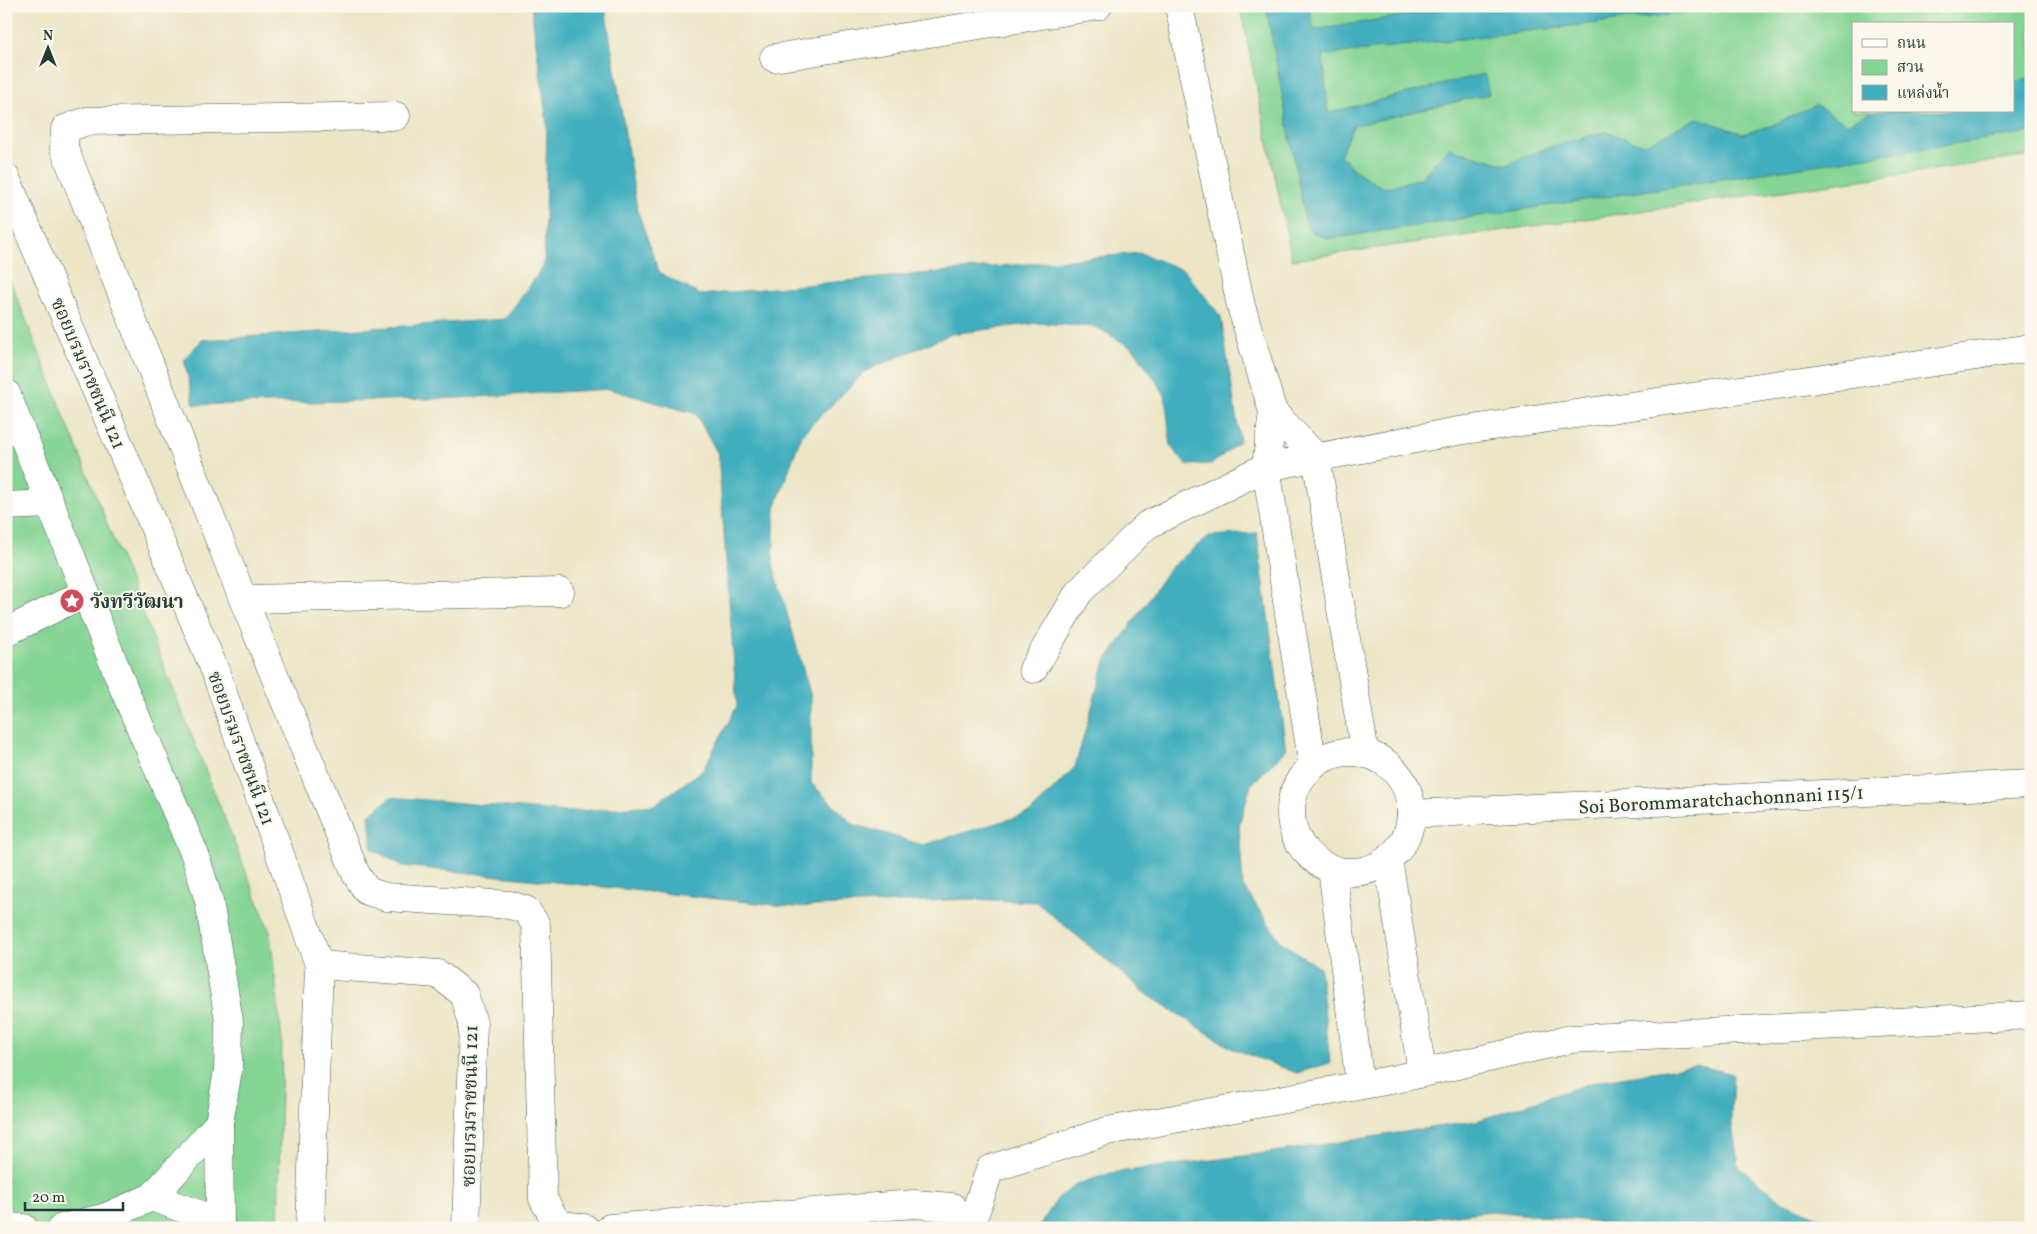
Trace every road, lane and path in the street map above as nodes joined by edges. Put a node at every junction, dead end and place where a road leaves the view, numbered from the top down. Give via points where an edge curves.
1 (1098, 6) edge
2 (1178, 6) edge
3 (774, 58) dead end
4 (396, 116) dead end
5 (6, 178) edge
6 (2031, 348) edge
7 (6, 393) edge
8 (1273, 412) junction
9 (1316, 457) junction
10 (1266, 466) junction
11 (49, 504) junction
12 (6, 506) edge
13 (560, 592) dead end
14 (85, 594) junction
15 (242, 599) junction
16 (6, 632) edge
17 (1033, 669) dead end
18 (1365, 754) junction
19 (1313, 766) junction
20 (2031, 784) edge
21 (1411, 814) junction
22 (1388, 859) junction
23 (1332, 869) junction
24 (319, 965) junction
25 (2031, 1015) edge
26 (1422, 1072) junction
27 (1360, 1084) junction
28 (219, 1123) junction
29 (152, 1197) junction
30 (220, 1225) edge
31 (6, 1227) edge
32 (24, 1228) edge
33 (62, 1228) edge
34 (310, 1228) edge
35 (466, 1228) edge
36 (585, 1228) edge
37 (610, 1228) edge
38 (963, 1228) edge
39 (970, 1228) edge

1 - 3 street
2 - 8 street via 1241,306
4 - 15 street via 88,121 65,129 64,148
5 - 24 street, ซอยบรมราชชนนี 121 via 214,668
6 - 9 street via 1458,431
7 - 11 street
8 - 9 street
8 - 10 street
9 - 10 street
9 - 18 street
10 - 17 street via 1146,525 1079,592
10 - 19 street
11 - 12 street
11 - 14 street
13 - 15 street
14 - 16 street
14 - 28 street via 195,855 209,901 229,1021 228,1070
15 - 36 street via 356,874 366,891 386,897 510,905 526,910 536,925 543,1199 558,1224
18 - 19 street via 1346,753 1328,757
18 - 21 street via 1394,769 1404,782 1410,797
19 - 23 street via 1300,780 1293,796 1294,832 1303,848
20 - 21 street, Soi Borommaratchachonnani 115/1
21 - 22 street via 1408,831 1400,847
22 - 23 street via 1361,871
22 - 26 street
23 - 27 street
24 - 34 street
24 - 35 street, ซอยบรมราชชนนี 121 via 438,974 464,994 473,1023
25 - 26 street via 1571,1039
26 - 27 street
27 - 39 street via 1107,1131 990,1169
28 - 29 street
28 - 30 street
29 - 30 street
29 - 33 street via 106,1217
31 - 32 street
37 - 38 street via 914,1204 952,1207

